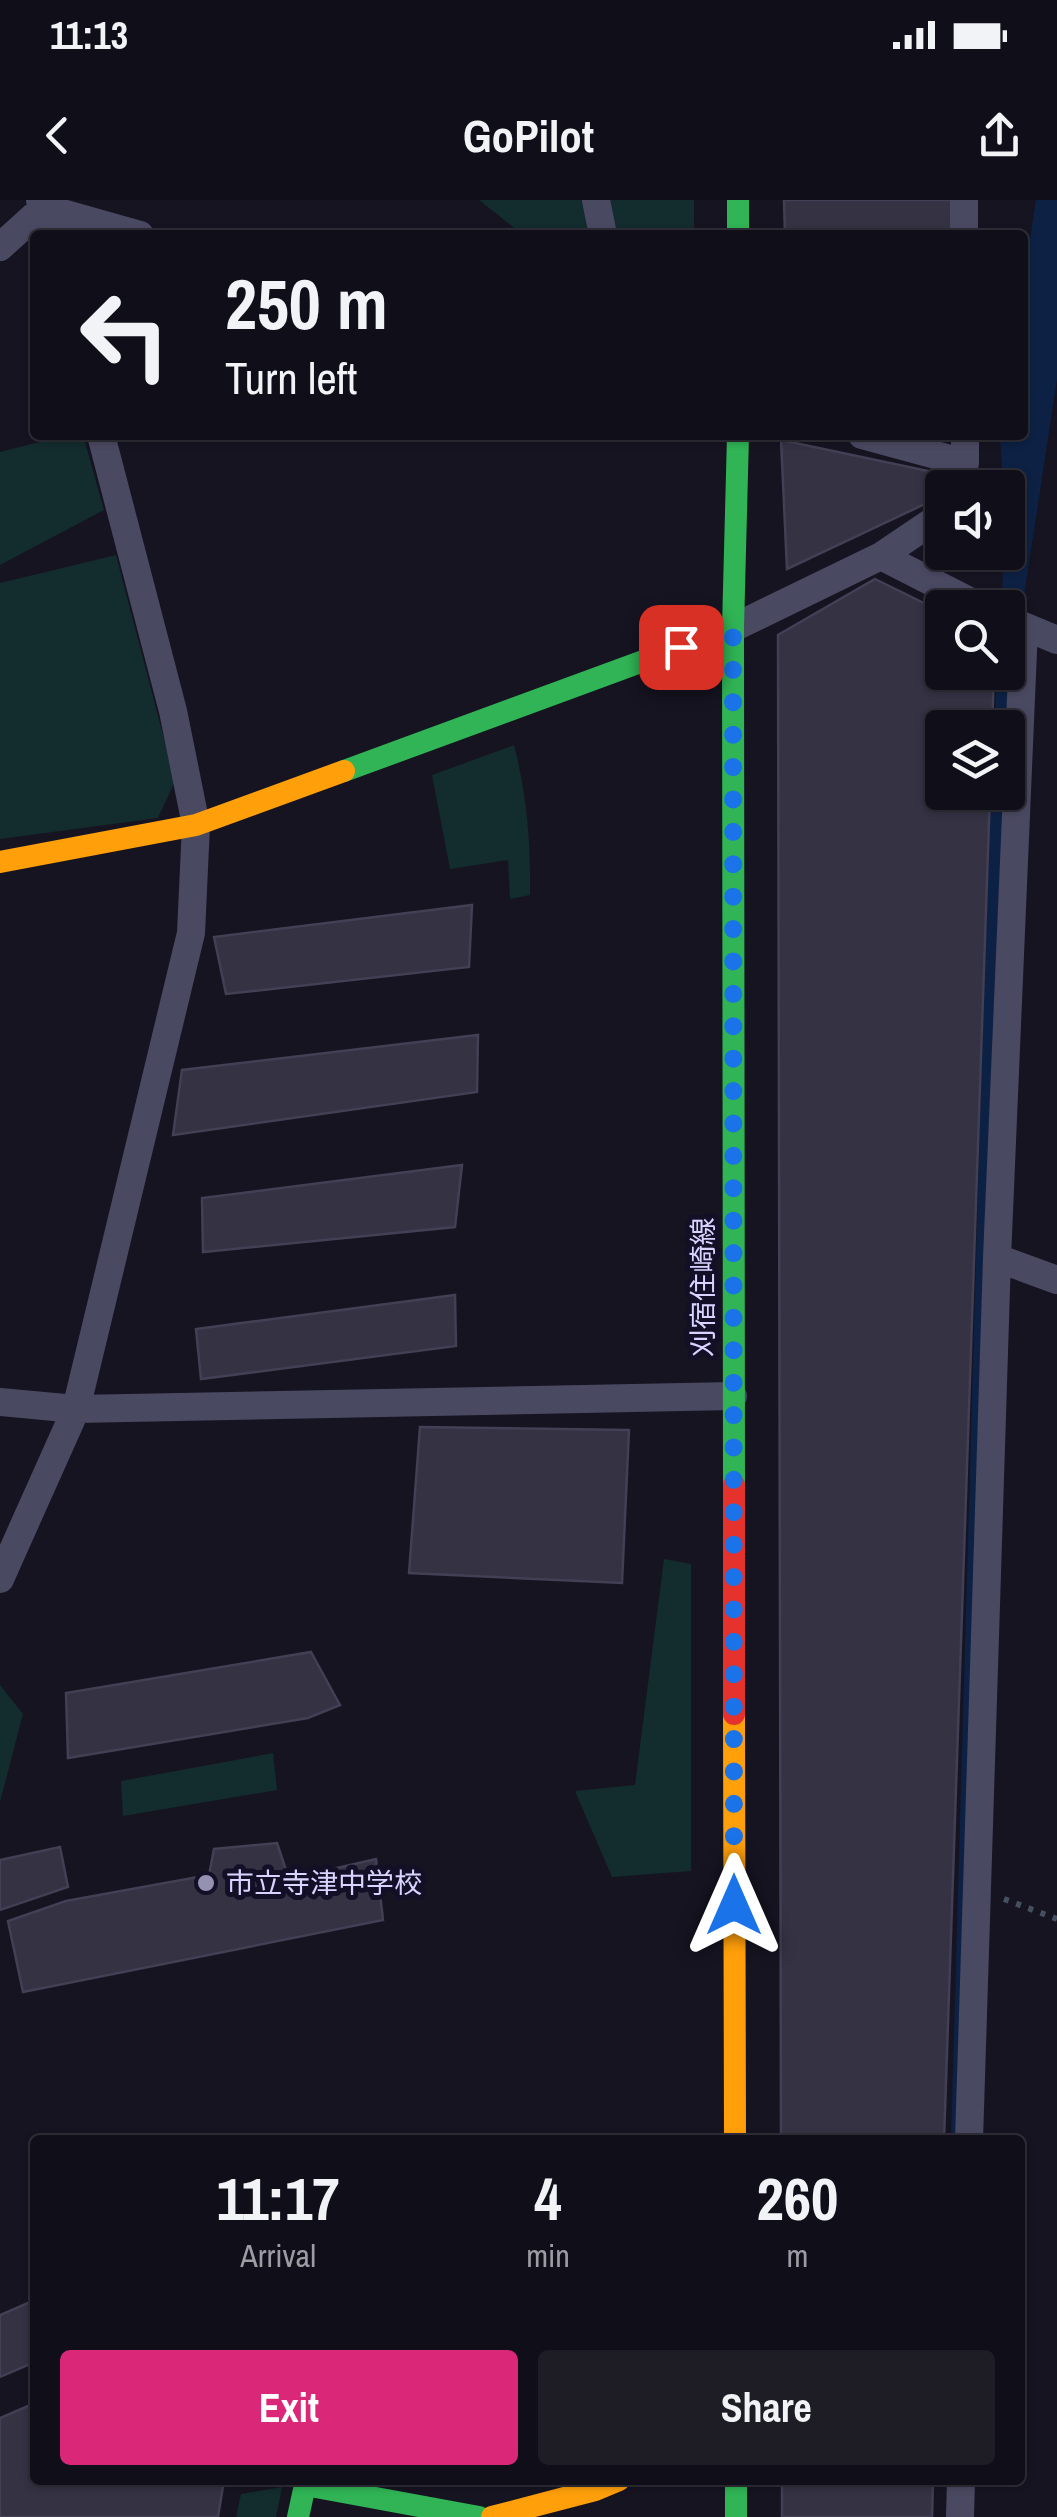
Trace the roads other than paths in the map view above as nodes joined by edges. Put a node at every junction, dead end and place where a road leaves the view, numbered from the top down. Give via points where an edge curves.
1 (596, 200) edge
2 (738, 200) edge
3 (964, 200) edge
4 (44, 202) edge
5 (47, 230) edge
6 (125, 230) edge
7 (603, 230) edge
8 (738, 230) edge
9 (964, 230) edge
10 (0, 248) edge
11 (102, 440) edge
12 (738, 440) edge
13 (881, 440) edge
14 (962, 462) edge
15 (925, 526) edge
16 (881, 556) junction
17 (948, 590) edge
18 (733, 628) junction
19 (1025, 628) edge
20 (1057, 640) edge
21 (1014, 690) edge
22 (196, 826) junction
23 (0, 862) edge
24 (998, 1258) junction
25 (1057, 1280) edge
26 (732, 1396) junction
27 (0, 1402) edge
28 (76, 1409) junction
29 (0, 1578) edge
30 (735, 2135) edge
31 (969, 2135) edge
32 (607, 2485) edge
33 (736, 2485) edge
34 (961, 2485) edge
35 (298, 2517) edge
36 (479, 2517) edge
37 (492, 2517) edge
38 (736, 2517) edge
39 (960, 2517) edge

1 - 7 street
2 - 8 main road
3 - 9 street
4 - 5 street
4 - 6 street
4 - 10 street
11 - 22 street
12 - 18 main road, 刈宿住崎線
13 - 14 street
15 - 16 street
16 - 17 street
16 - 18 street
18 - 22 main road
18 - 26 main road, 刈宿住崎線
19 - 20 street
21 - 24 street
22 - 23 main road
22 - 28 street via 192,933
24 - 25 street
24 - 31 street
26 - 28 street
26 - 30 main road, 刈宿住崎線
27 - 28 street
28 - 29 street
32 - 37 main road
33 - 38 main road
34 - 39 street
35 - 36 main road via 305,2485

